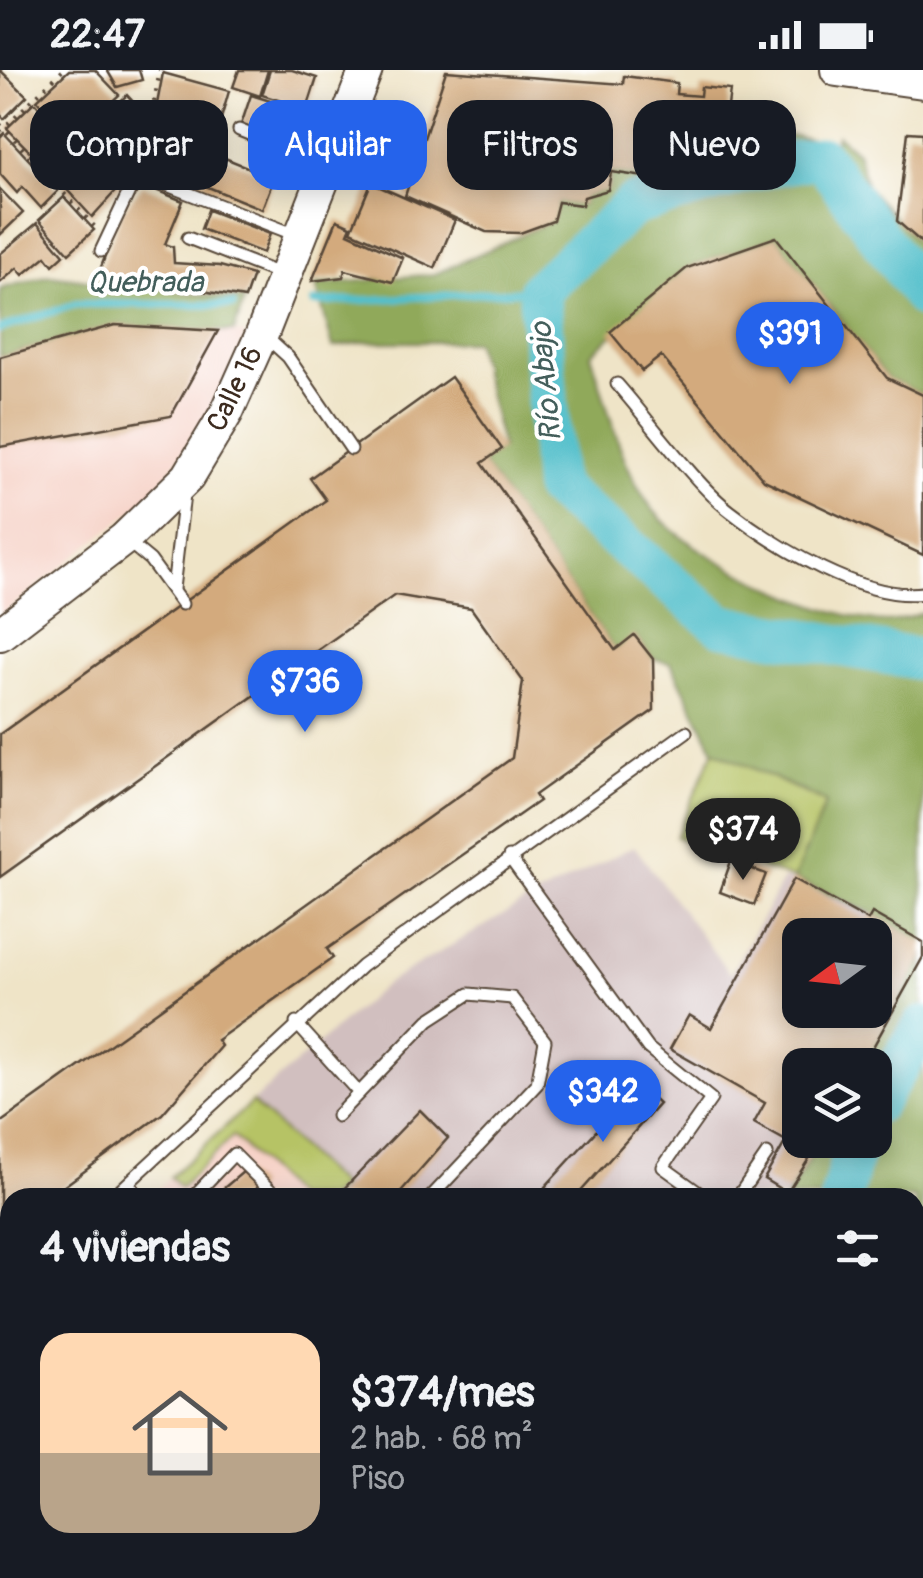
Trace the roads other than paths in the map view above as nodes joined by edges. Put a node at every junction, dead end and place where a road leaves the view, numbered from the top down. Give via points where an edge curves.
1 (366, 70) edge
2 (837, 70) edge
3 (923, 82) edge
4 (355, 100) edge
5 (239, 130) dead end
6 (248, 134) edge
7 (320, 190) edge
8 (301, 237) junction
9 (188, 238) dead end
10 (103, 244) road end
11 (285, 276) junction
12 (262, 334) junction
13 (618, 384) dead end
14 (351, 448) dead end
15 (188, 477) junction
16 (124, 538) junction
17 (173, 589) junction
18 (923, 594) edge
19 (182, 604) dead end
20 (0, 634) edge
21 (686, 732) dead end
22 (509, 857) junction
23 (296, 1023) junction
24 (359, 1093) junction
25 (337, 1116) dead end
26 (768, 1154) dead end
27 (128, 1184) junction
28 (123, 1188) edge
29 (132, 1188) edge
30 (202, 1188) edge
31 (268, 1188) edge
32 (439, 1188) edge
33 (692, 1188) edge
34 (745, 1188) edge

1 - 4 main road, Calle 16
2 - 3 main road
5 - 6 lane
7 - 8 main road, Calle 16
8 - 10 lane via 148,178 134,181
8 - 11 main road, Calle 16
9 - 11 lane
11 - 12 main road, Calle 16
12 - 14 lane via 288,356
12 - 15 main road, Calle 16
13 - 18 lane via 728,510 844,581 898,597
15 - 16 main road, Calle 16
15 - 17 lane
16 - 17 lane
16 - 20 main road, Calle 16
17 - 19 lane
21 - 22 lane
22 - 23 lane
22 - 33 lane via 648,1048 711,1099 663,1167
23 - 24 lane
23 - 27 lane
24 - 25 lane
24 - 32 lane via 429,1020 469,994 512,998 545,1040 537,1084
26 - 34 lane
27 - 28 lane
27 - 29 lane
30 - 31 lane via 234,1154

